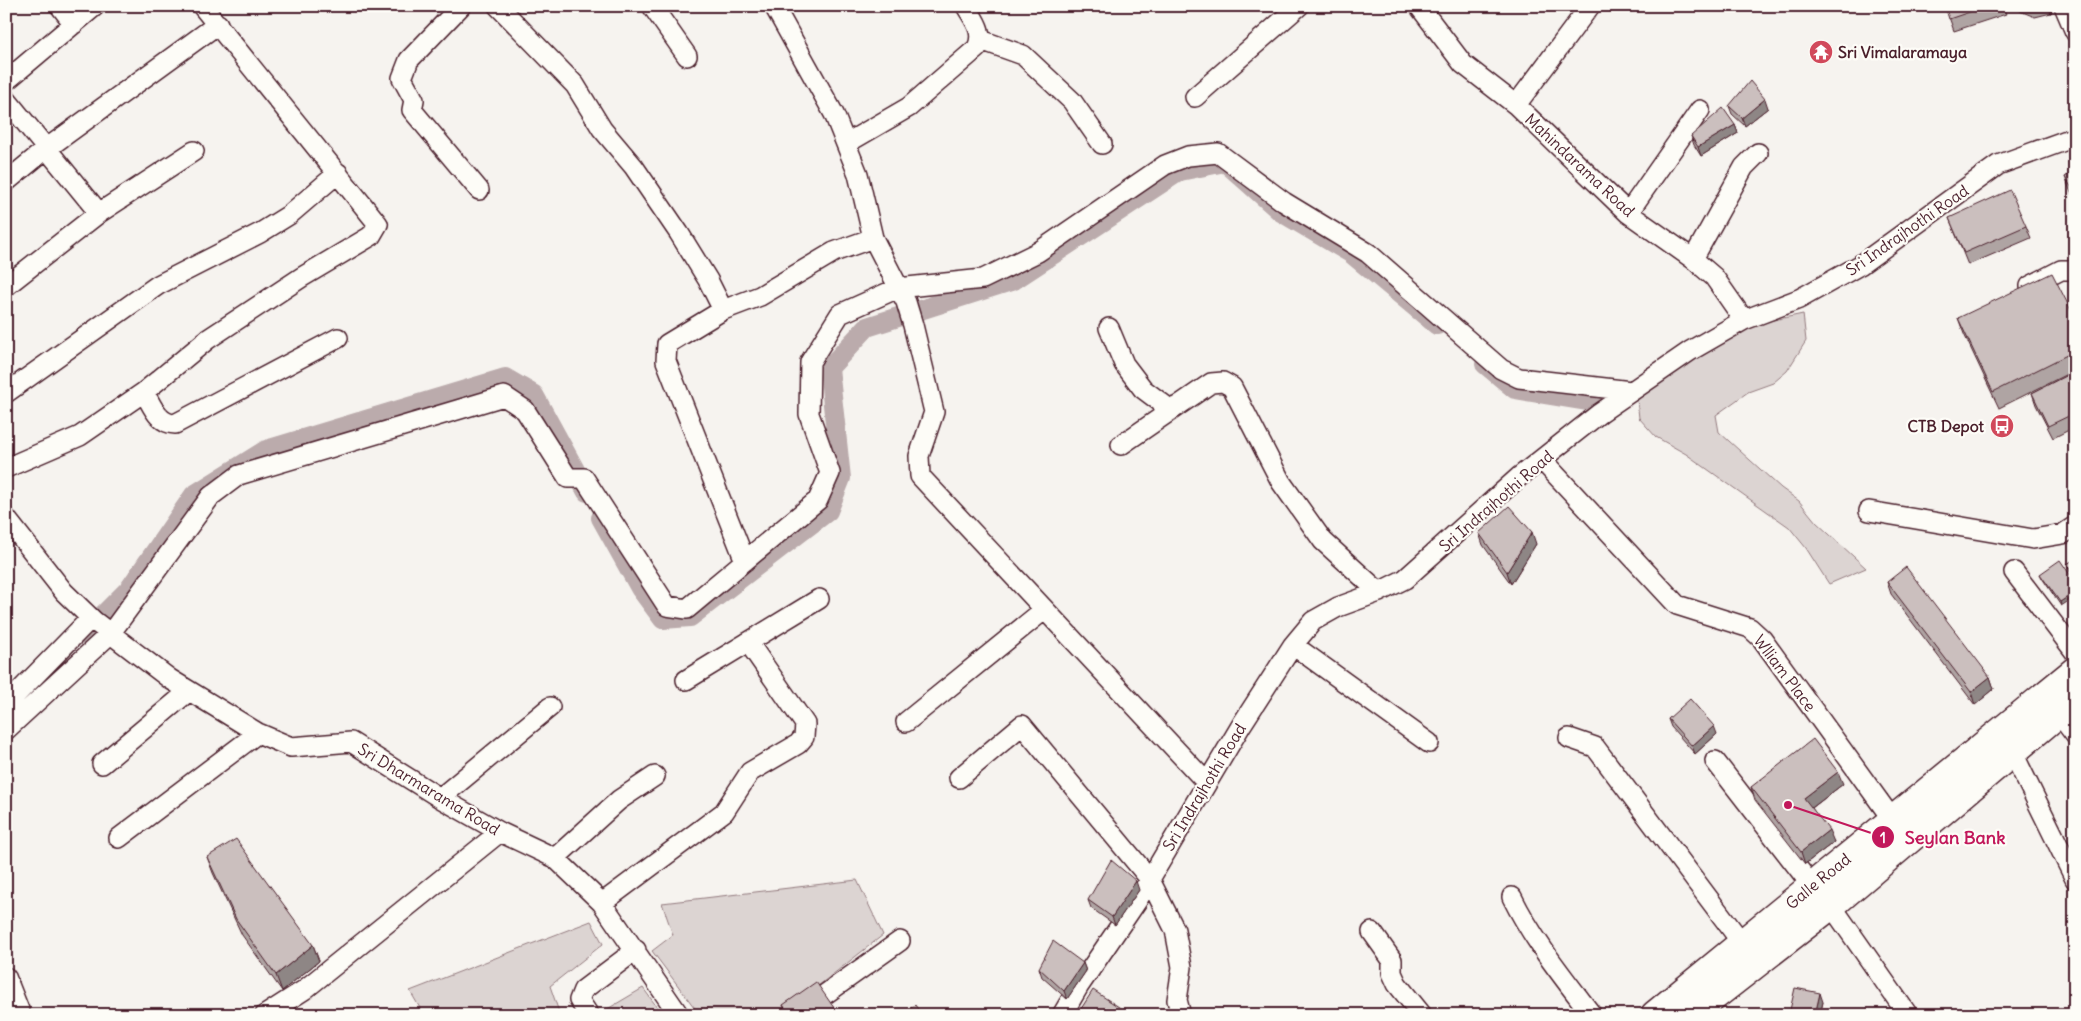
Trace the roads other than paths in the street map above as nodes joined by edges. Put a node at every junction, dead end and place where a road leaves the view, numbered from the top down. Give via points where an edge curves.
1 (60, 6) edge
2 (95, 6) edge
3 (202, 6) edge
4 (461, 6) edge
5 (498, 6) edge
6 (652, 6) edge
7 (774, 6) edge
8 (966, 6) edge
9 (1300, 6) edge
10 (1419, 6) edge
11 (1590, 6) edge
12 (2066, 7) edge
13 (74, 24) junction
14 (218, 24) junction
15 (2075, 32) edge
16 (981, 40) junction
17 (687, 56) dead end
18 (10, 71) edge
19 (1196, 97) dead end
20 (6, 99) edge
21 (1516, 105) junction
22 (1700, 110) dead end
23 (2075, 137) edge
24 (847, 143) junction
25 (1102, 144) dead end
26 (46, 149) junction
27 (194, 151) dead end
28 (1758, 152) dead end
29 (338, 173) junction
30 (6, 182) edge
31 (479, 190) dead end
32 (99, 213) junction
33 (1628, 213) junction
34 (873, 238) junction
35 (1693, 259) junction
36 (2075, 270) edge
37 (6, 286) edge
38 (902, 295) junction
39 (2010, 295) edge
40 (722, 310) junction
41 (1744, 320) junction
42 (1109, 328) dead end
43 (338, 338) dead end
44 (1631, 391) junction
45 (144, 392) junction
46 (6, 393) edge
47 (1172, 410) junction
48 (1121, 445) dead end
49 (1542, 460) junction
50 (6, 468) edge
51 (1869, 511) dead end
52 (2075, 526) edge
53 (9, 528) edge
54 (745, 561) junction
55 (2014, 572) dead end
56 (1379, 592) junction
57 (819, 599) dead end
58 (1044, 610) junction
59 (100, 625) junction
60 (748, 642) junction
61 (1294, 645) junction
62 (2075, 652) edge
63 (2075, 671) edge
64 (686, 680) dead end
65 (189, 691) junction
66 (2060, 703) edge
67 (6, 705) edge
68 (550, 707) dead end
69 (906, 722) dead end
70 (6, 730) edge
71 (258, 734) junction
72 (2075, 734) edge
73 (1569, 738) dead end
74 (1429, 743) dead end
75 (2012, 751) junction
76 (1715, 761) dead end
77 (102, 764) dead end
78 (655, 776) dead end
79 (959, 778) dead end
80 (1206, 782) junction
81 (440, 798) junction
82 (1892, 819) junction
83 (500, 832) junction
84 (119, 838) dead end
85 (555, 858) junction
86 (1149, 878) junction
87 (2075, 879) edge
88 (1812, 886) junction
89 (1512, 897) dead end
90 (602, 903) junction
91 (1831, 905) junction
92 (1372, 932) dead end
93 (900, 941) dead end
94 (1742, 943) junction
95 (636, 950) junction
96 (6, 977) edge
97 (1688, 1009) edge
98 (269, 1014) edge
99 (21, 1015) edge
100 (589, 1015) edge
101 (679, 1015) edge
102 (796, 1015) edge
103 (1062, 1015) edge
104 (1181, 1015) edge
105 (1422, 1015) edge
106 (1592, 1015) edge
107 (1655, 1015) edge
108 (1908, 1015) edge

1 - 13 street
2 - 13 street
3 - 14 street
4 - 31 street via 409,60 402,78 414,100 412,110
5 - 40 street via 575,85 602,129 634,167 679,233
6 - 17 street
7 - 24 street
8 - 16 street via 978,27
9 - 19 street
10 - 21 street, Mahindarama Road via 1463,64
11 - 21 street
12 - 15 street
13 - 18 street
14 - 26 street
14 - 29 street
16 - 24 street via 977,48 909,107
16 - 25 street via 1023,55 1072,101
20 - 26 street
21 - 33 street, Mahindarama Road
22 - 33 street
23 - 41 street, Sri Indrajhothi Road via 1998,165 1860,265 1799,299
24 - 34 street
26 - 30 street
26 - 32 street
27 - 32 street
28 - 35 street via 1744,167
29 - 45 street via 378,224 371,236 208,339
29 - 46 street via 289,214 260,233 158,285
32 - 37 street
33 - 35 street, Mahindarama Road
34 - 38 street
34 - 40 street via 834,252 760,296
35 - 41 street, Mahindarama Road via 1714,277
36 - 39 street via 2061,270
38 - 44 street via 983,280 1038,252 1165,165 1188,156 1218,153 1284,202 1368,253 1501,369 1519,378
38 - 54 street via 840,314 810,362 809,414 830,473 818,500
38 - 58 street via 914,325 934,412 919,456 920,476
40 - 54 street via 667,344 666,361
41 - 44 street, Sri Indrajhothi Road
42 - 47 street via 1124,364 1143,389
43 - 45 street via 174,424 167,424 160,418
44 - 49 street, Sri Indrajhothi Road
45 - 50 street via 80,436
47 - 48 street
47 - 56 street via 1212,383 1223,382 1232,387 1281,482 1323,541
49 - 56 street, Sri Indrajhothi Road via 1405,579
49 - 82 street, Wlliam Place via 1677,605 1750,628 1762,639
51 - 52 street via 2033,540 2063,534
53 - 59 street, Sri Dharmarama Road via 64,592
54 - 59 street via 687,609 667,606 525,410 504,396 239,475 211,496
55 - 62 street
56 - 61 street, Sri Indrajhothi Road via 1338,607 1313,621
57 - 60 street
58 - 69 street
58 - 80 street
59 - 65 street, Sri Dharmarama Road
59 - 67 street
59 - 70 street
60 - 64 street
60 - 90 street via 805,724 804,737 798,744 750,772 724,812
61 - 74 street
61 - 80 street, Sri Indrajhothi Road
63 - 66 highway, Galle Road
65 - 71 street, Sri Dharmarama Road
65 - 77 street
66 - 72 street
66 - 75 highway, Galle Road
66 - 82 highway, Galle Road
68 - 81 street
71 - 81 street, Sri Dharmarama Road via 291,747 351,742
71 - 84 street
73 - 94 street via 1595,747
75 - 87 street
75 - 91 highway, Galle Road
76 - 88 street
78 - 85 street via 619,800
79 - 86 street via 1022,725
80 - 86 street, Sri Indrajhothi Road
81 - 83 street, Sri Dharmarama Road
82 - 88 highway, Galle Road
83 - 85 street, Sri Dharmarama Road
83 - 98 street via 304,990
85 - 90 street, Sri Dharmarama Road
86 - 103 street, Sri Indrajhothi Road
86 - 104 street via 1175,930 1182,967 1178,1000
88 - 94 highway, Galle Road
89 - 106 street via 1543,951
90 - 95 street, Sri Dharmarama Road
91 - 97 highway, Galle Road
91 - 108 street
92 - 105 street via 1392,960 1396,984
93 - 102 street
94 - 97 highway, Galle Road
95 - 100 street via 584,990 579,1000
95 - 101 street, Sri Dharmarama Road
96 - 99 street
97 - 107 highway, Galle Road

